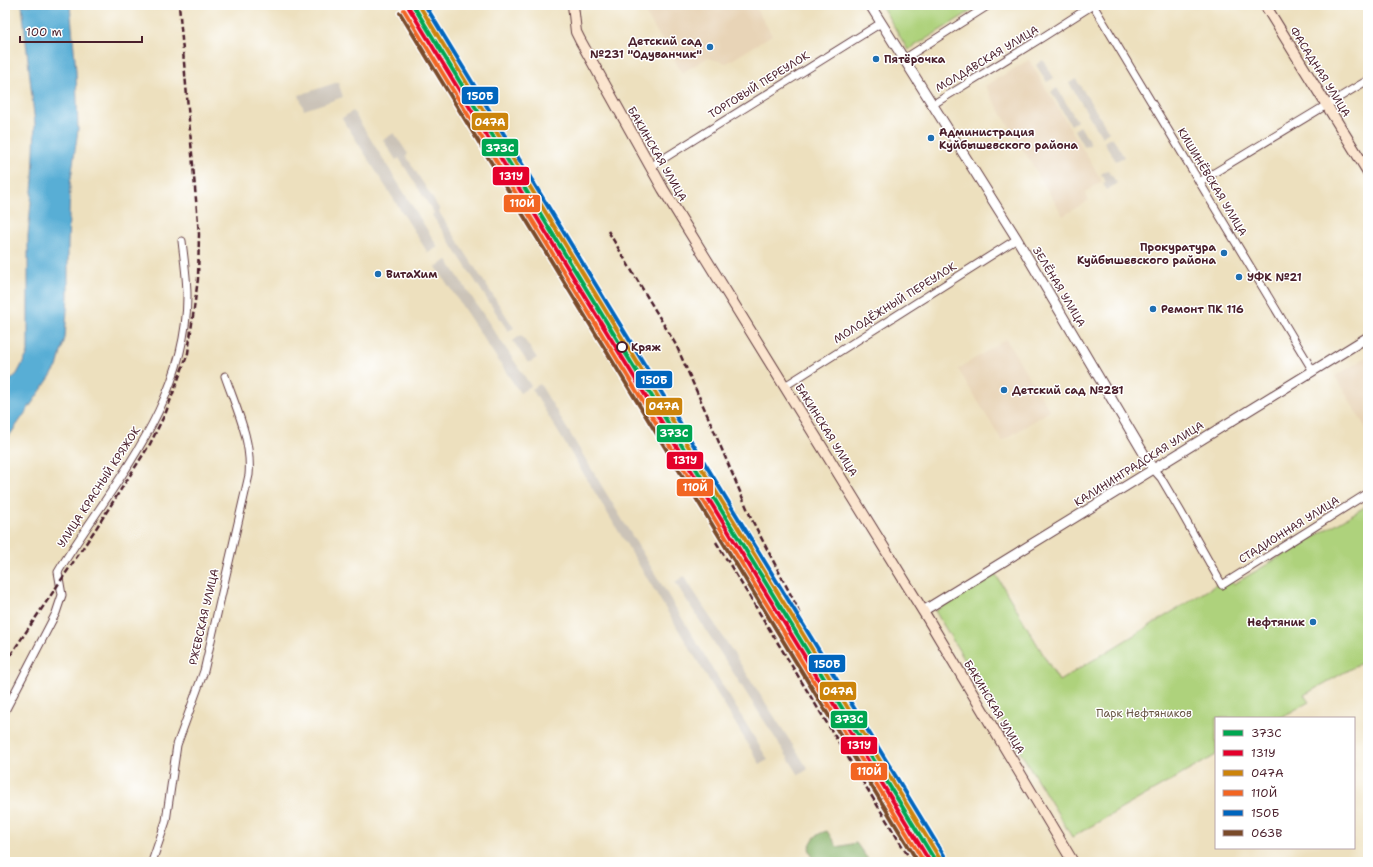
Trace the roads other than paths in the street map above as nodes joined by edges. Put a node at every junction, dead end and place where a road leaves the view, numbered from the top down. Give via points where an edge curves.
1 (573, 5) edge
2 (870, 5) edge
3 (989, 5) edge
4 (1093, 5) edge
5 (1265, 5) edge
6 (881, 22) junction
7 (904, 59) junction
8 (1368, 80) edge
9 (932, 105) junction
10 (1327, 105) junction
11 (650, 167) junction
12 (1368, 172) edge
13 (1199, 182) junction
14 (1017, 239) junction
15 (182, 242) dead end
16 (1368, 337) edge
17 (1313, 371) junction
18 (225, 376) dead end
19 (785, 386) junction
20 (1153, 469) junction
21 (1368, 493) edge
22 (1222, 585) joint
23 (923, 611) junction
24 (5, 711) edge
25 (152, 862) edge
26 (1072, 862) edge

1 - 11 main road, БАКИНСКАЯ УЛИЦА via 580,40
2 - 6 street, ЗЕЛЁНАЯ УЛИЦА
3 - 7 street
4 - 9 street, МОЛДАВСКАЯ УЛИЦА
4 - 13 street, КИШИНЁВСКАЯ УЛИЦА
5 - 10 main road, ФАСАДНАЯ УЛИЦА
6 - 7 street, ЗЕЛЁНАЯ УЛИЦА
6 - 11 street, ТОРГОВЫЙ ПЕРЕУЛОК
7 - 9 street, ЗЕЛЁНАЯ УЛИЦА
8 - 10 street
9 - 14 street, ЗЕЛЁНАЯ УЛИЦА
10 - 12 main road, ФАСАДНАЯ УЛИЦА
10 - 13 street
11 - 19 main road, БАКИНСКАЯ УЛИЦА
13 - 17 street, КИШИНЁВСКАЯ УЛИЦА
14 - 19 street, МОЛОДЁЖНЫЙ ПЕРЕУЛОК
14 - 20 street, ЗЕЛЁНАЯ УЛИЦА
15 - 24 street, УЛИЦА КРАСНЫЙ КРЯЖОК via 187,296 184,337 174,375 143,442 58,572 62,595 56,613
16 - 17 street, КАЛИНИНГРАДСКАЯ УЛИЦА
17 - 20 street, КАЛИНИНГРАДСКАЯ УЛИЦА
18 - 25 street, РЖЕВСКАЯ УЛИЦА via 244,429 250,464 248,483 204,671 177,745 166,821
19 - 23 main road, БАКИНСКАЯ УЛИЦА
20 - 22 street, ЗЕЛЁНАЯ УЛИЦА via 1161,478
20 - 23 street, КАЛИНИНГРАДСКАЯ УЛИЦА
21 - 22 street, СТАДИОННАЯ УЛИЦА
23 - 26 main road, БАКИНСКАЯ УЛИЦА

